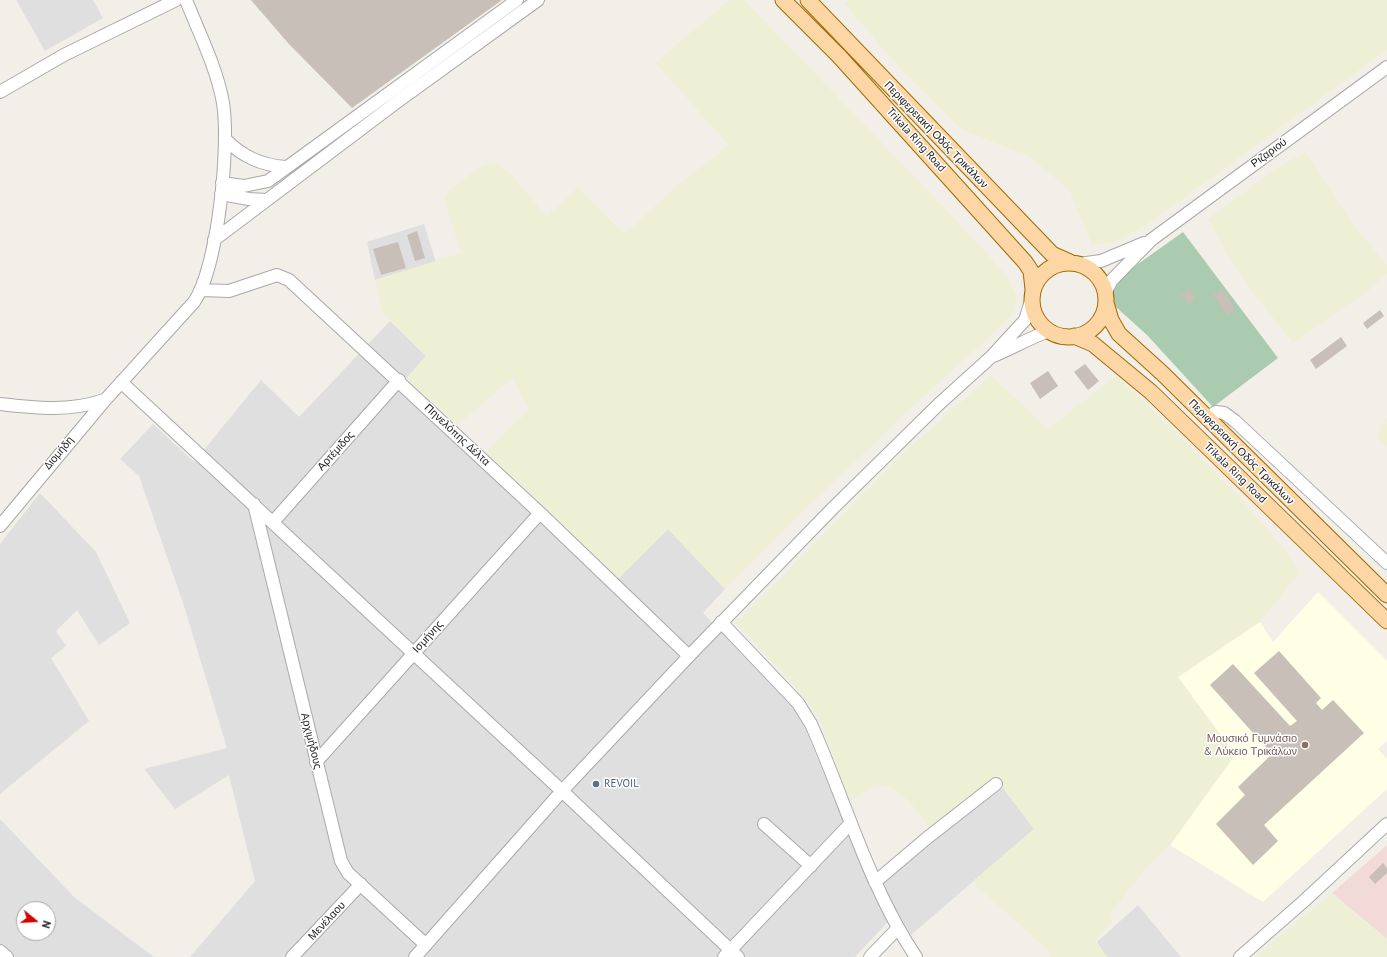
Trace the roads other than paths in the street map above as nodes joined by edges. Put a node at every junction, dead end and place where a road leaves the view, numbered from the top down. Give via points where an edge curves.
1 (176, 0) edge
2 (186, 0) edge
3 (517, 0) edge
4 (538, 0) edge
5 (783, 0) edge
6 (808, 0) edge
7 (1387, 67) edge
8 (0, 92) edge
9 (225, 139) junction
10 (286, 167) junction
11 (222, 189) junction
12 (267, 200) junction
13 (214, 240) junction
14 (1151, 240) junction
15 (1075, 263) junction
16 (202, 290) junction
17 (1032, 295) junction
18 (1105, 298) junction
19 (1049, 331) junction
20 (1074, 336) junction
21 (991, 357) junction
22 (399, 380) junction
23 (121, 382) junction
24 (106, 399) junction
25 (0, 404) edge
26 (1207, 418) junction
27 (254, 504) junction
28 (540, 513) junction
29 (273, 522) junction
30 (0, 526) edge
31 (1387, 564) edge
32 (1387, 595) edge
33 (1387, 621) edge
34 (721, 622) junction
35 (414, 653) junction
36 (689, 656) junction
37 (316, 762) junction
38 (996, 784) dead end
39 (562, 791) junction
40 (764, 824) dead end
41 (850, 824) junction
42 (1387, 824) edge
43 (811, 866) junction
44 (875, 882) junction
45 (361, 884) junction
46 (898, 928) junction
47 (426, 945) junction
48 (0, 951) edge
49 (731, 955) edge
50 (7, 957) edge
51 (292, 957) edge
52 (416, 957) edge
53 (870, 957) edge
54 (916, 957) edge
55 (1240, 957) edge

1 - 8 street via 77,49
2 - 9 street via 220,89
3 - 10 street
4 - 12 street
5 - 17 main road, Trikala Ring Road via 839,56 1025,262 1031,271
6 - 15 main road, Περιφερειακή Οδός Τρικάλων via 1041,244 1052,254
7 - 14 street, Ριζαριού
9 - 10 street via 250,159 267,165
9 - 11 street
10 - 11 street via 260,184
11 - 12 street via 249,199
11 - 13 street
12 - 13 street
13 - 16 street
14 - 15 street, Ριζαριού via 1101,261
14 - 18 street, Ριζαριού via 1112,280
15 - 17 main road via 1059,263 1050,267 1042,274
15 - 18 main road via 1089,268 1096,274 1102,283
16 - 22 street, Πηνελόπης Δέλτα via 229,290 270,276 284,277
16 - 23 street, Διομήδη
17 - 19 main road via 1033,311
17 - 21 street via 1024,320
18 - 20 main road via 1099,322 1091,329
18 - 26 main road, Περιφερειακή Οδός Τρικάλων via 1111,320 1119,334
19 - 20 main road via 1063,336
19 - 21 street
20 - 33 main road, Trikala Ring Road via 1093,344 1151,392
21 - 34 street via 833,508
22 - 28 street, Πηνελόπης Δέλτα
22 - 29 street, Αρτέμιδος
23 - 24 street, Διομήδη
23 - 27 street
24 - 25 street via 89,405 66,408
24 - 30 street, Διομήδη
26 - 31 street via 1216,412 1224,413 1235,421
26 - 32 main road, Περιφερειακή Οδός Τρικάλων
27 - 29 street
27 - 37 street, Αρχιμήδους
28 - 35 street, Ισμήνης
28 - 36 street, Πηνελόπης Δέλτα
29 - 35 street
34 - 36 street
34 - 41 street via 798,702 823,751
35 - 37 street, Ισμήνης
35 - 39 street
36 - 39 street
37 - 45 street, Αρχιμήδους via 341,861 348,873
38 - 44 street via 926,838
39 - 47 street
39 - 49 street
40 - 43 street
41 - 43 street
41 - 44 street
42 - 55 street
43 - 49 street
44 - 46 street
45 - 47 street, Αρχιμήδους
45 - 51 street, Μενέλαου
46 - 53 street
46 - 54 street
47 - 52 street
48 - 50 street

